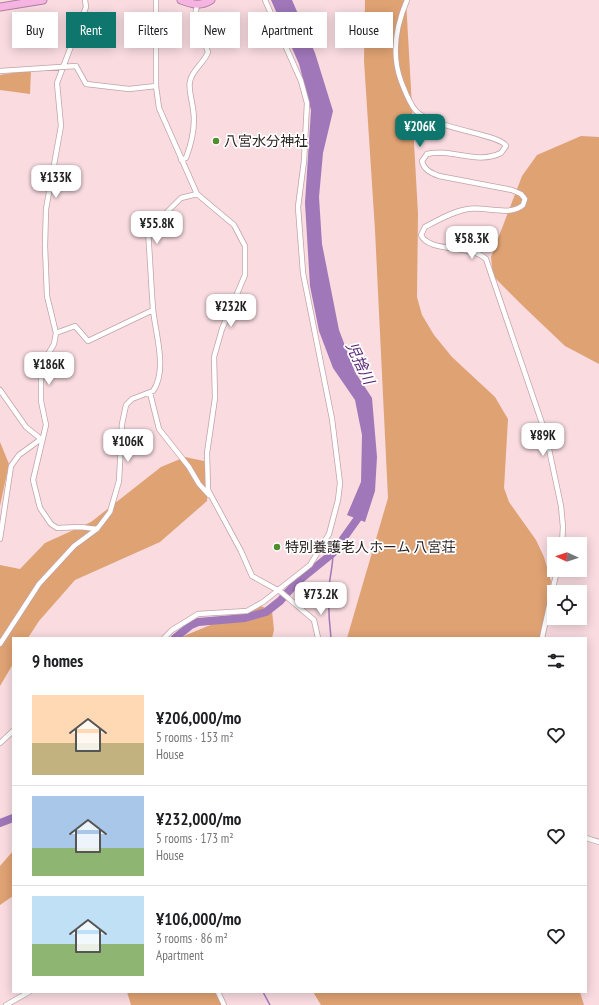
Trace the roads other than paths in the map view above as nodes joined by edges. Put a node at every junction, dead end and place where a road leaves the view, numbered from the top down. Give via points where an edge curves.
1 (43, 0) edge
2 (86, 0) edge
3 (156, 0) edge
4 (181, 0) edge
5 (211, 0) edge
6 (265, 0) edge
7 (407, 0) edge
8 (197, 5) junction
9 (0, 7) edge
10 (64, 66) junction
11 (0, 71) edge
12 (156, 86) junction
13 (181, 160) junction
14 (197, 194) junction
15 (153, 310) junction
16 (56, 333) junction
17 (0, 390) edge
18 (150, 393) junction
19 (41, 439) junction
20 (210, 495) junction
21 (97, 529) junction
22 (562, 537) edge
23 (0, 539) edge
24 (555, 577) edge
25 (279, 591) junction
26 (165, 637) edge
27 (318, 637) edge
28 (542, 637) edge
29 (0, 644) edge
30 (12, 732) edge
31 (0, 743) edge
32 (587, 838) edge
33 (599, 842) edge
34 (27, 993) edge
35 (218, 993) edge
36 (6, 1005) edge
37 (224, 1005) edge

1 - 9 highway
2 - 10 street via 86,7
3 - 12 street
4 - 8 highway
5 - 8 highway
6 - 25 street via 301,81 307,103 304,161 298,207 303,273 330,414 340,483 334,518 327,539 310,565
7 - 22 street via 398,25 396,60 402,84 412,106 431,121 498,140 506,146 501,153 491,157 427,154 422,161 424,167 439,176 512,190 525,199 523,205 516,209 470,209 460,212 425,227 421,235 428,243 475,252 486,259 546,435 561,506
8 - 13 street via 195,16 208,52 190,79 190,95 194,108 193,135 186,158
10 - 11 street
10 - 12 street via 76,66 86,84 129,89
10 - 16 street via 57,83 61,126 46,209 46,296
12 - 13 street via 159,108
13 - 14 street
14 - 15 street via 181,198 148,231
14 - 20 street via 238,229 246,257 243,280 225,320 214,357 214,404 207,453 207,482
15 - 16 street via 88,341 75,326
15 - 18 street via 160,355 158,380 155,389
16 - 19 street via 54,344 44,362 41,380 46,425
17 - 19 street via 26,427
18 - 20 street via 160,429 199,484
18 - 21 street via 132,399 126,405 122,424 118,485 110,512
19 - 21 street via 33,480 35,495 42,513 57,528
19 - 23 street via 19,454 11,466
20 - 25 street via 252,576
21 - 29 street via 74,546 39,584
24 - 28 street
25 - 26 street via 247,610 195,616
25 - 27 street via 314,620
30 - 31 street
32 - 33 street
34 - 36 street
35 - 37 street

